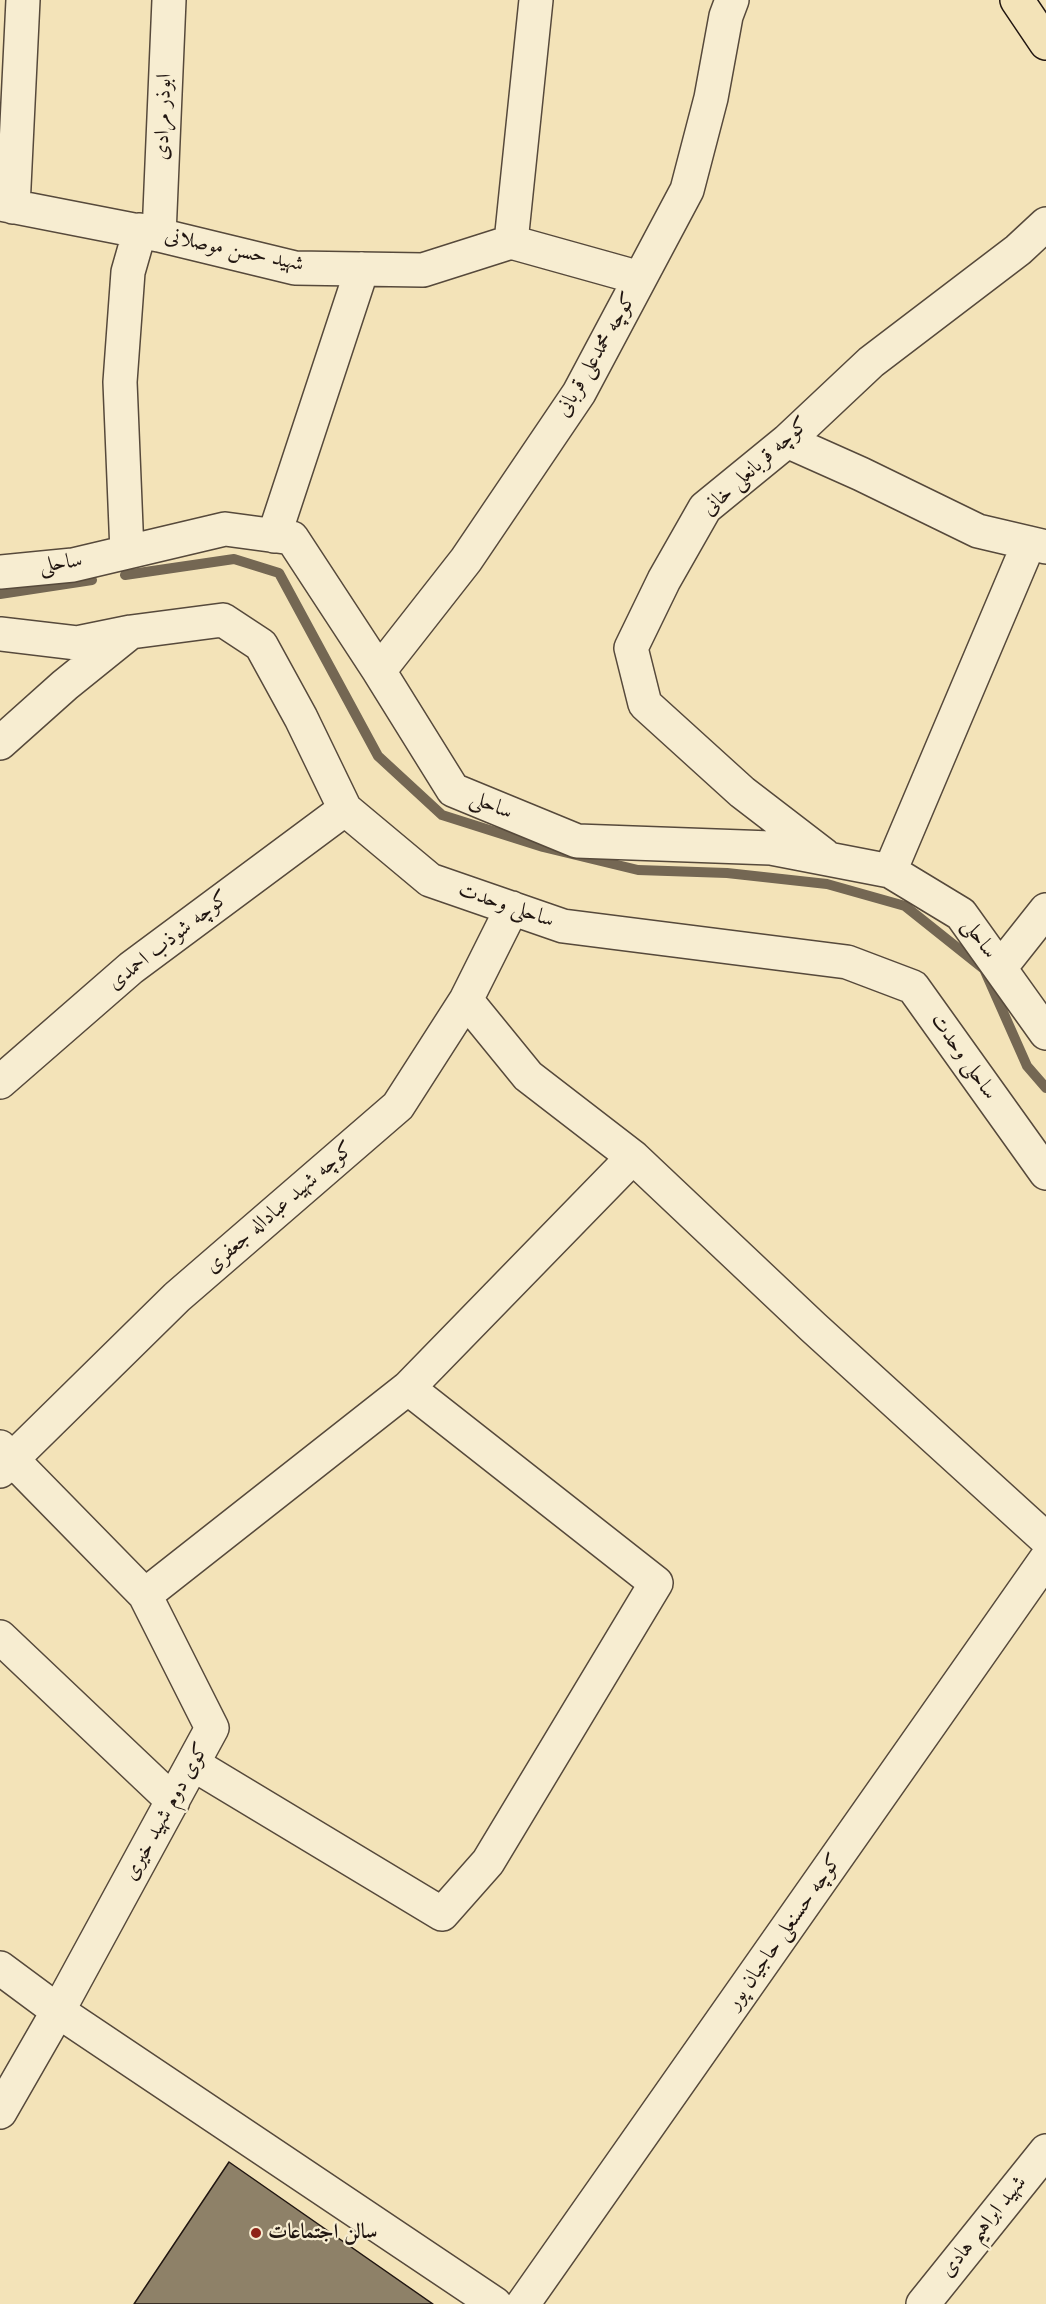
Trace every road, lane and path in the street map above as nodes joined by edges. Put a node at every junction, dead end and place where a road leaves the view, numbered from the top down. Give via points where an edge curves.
1 (23, 0) edge
2 (169, 0) edge
3 (536, 0) edge
4 (732, 0) edge
5 (1017, 0) edge
6 (1046, 43) edge
7 (6, 205) edge
8 (1046, 224) edge
9 (150, 232) junction
10 (511, 242) junction
11 (362, 269) junction
12 (640, 278) junction
13 (787, 441) junction
14 (274, 536) junction
15 (1037, 545) edge
16 (126, 552) junction
17 (0, 572) edge
18 (131, 632) junction
19 (0, 634) edge
20 (379, 671) junction
21 (0, 743) edge
22 (345, 809) junction
23 (830, 859) junction
24 (890, 871) junction
25 (512, 908) junction
26 (1046, 910) edge
27 (1000, 968) junction
28 (466, 1000) junction
29 (1046, 1033) edge
30 (0, 1082) edge
31 (633, 1157) junction
32 (1046, 1173) edge
33 (408, 1388) junction
34 (4, 1459) edge
35 (1046, 1539) edge
36 (1046, 1559) edge
37 (145, 1595) junction
38 (0, 1637) edge
39 (193, 1764) junction
40 (173, 1801) junction
41 (0, 1968) edge
42 (58, 2012) junction
43 (0, 2112) edge
44 (1046, 2151) edge
45 (495, 2304) edge
46 (524, 2304) edge
47 (923, 2304) edge

1 - 7 street
2 - 9 street, ابوذر مرادی
3 - 10 street
4 - 12 street, کوچه محمدعلی قربانی via 687,190
5 - 6 main road
7 - 9 street, شهید حسن موصلانی
8 - 13 street, کوچه قربانعلی خانی via 1018,250 871,362
9 - 11 street, شهید حسن موصلانی via 295,268
9 - 16 street, ابوذر مرادی via 128,272 120,382
10 - 11 street, شهید حسن موصلانی via 423,270
10 - 12 street
11 - 14 street
12 - 20 street, کوچه محمدعلی قربانی via 579,393 466,560
13 - 15 street via 978,531
13 - 23 street, کوچه قربانعلی خانی via 705,508 631,648 645,704 742,792
14 - 16 street, ساحلی via 225,529
14 - 20 street, ساحلی via 292,538
15 - 24 street
16 - 17 street, ساحلی via 73,565
18 - 19 street, ساحلی وحدت via 77,643
18 - 21 street
18 - 22 street, ساحلی وحدت via 223,620 261,645
20 - 23 street, ساحلی via 453,790 577,841 771,848
22 - 25 street, ساحلی وحدت via 430,880
22 - 30 street, کوچه شوذب احمدی via 131,968
23 - 24 street, ساحلی
24 - 27 street, ساحلی via 961,914
25 - 28 street, کوچه شهید عباداله جعفری
25 - 32 street, ساحلی وحدت via 563,926 847,962 913,987
26 - 27 street
27 - 29 street, ساحلی
28 - 31 street via 528,1076
28 - 34 street, کوچه شهید عباداله جعفری via 398,1106 177,1297
31 - 33 street
31 - 35 street
33 - 37 street
33 - 39 street via 656,1583 488,1862 442,1914
34 - 37 street, کوی دوم شهید خیری
36 - 46 street, کوچه حسنعلی حاجیان پور
37 - 39 street, کوی دوم شهید خیری via 212,1728
38 - 40 street
39 - 40 street, کوی دوم شهید خیری
40 - 42 street, کوی دوم شهید خیری
41 - 42 street
42 - 43 street, کوی دوم شهید خیری
42 - 45 street
44 - 47 street, شهید ابراهیم هادی

